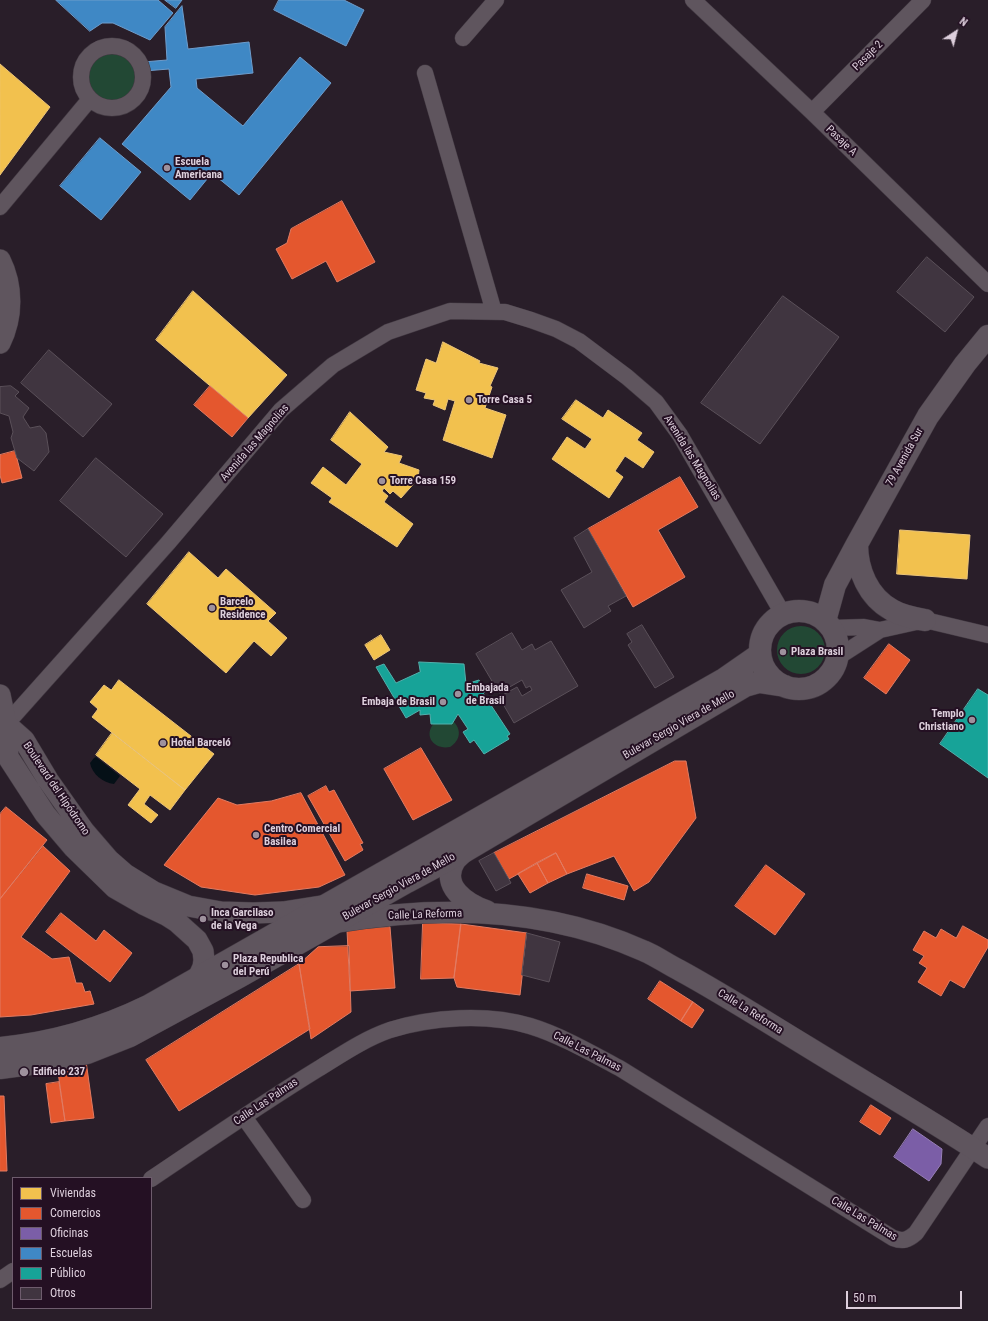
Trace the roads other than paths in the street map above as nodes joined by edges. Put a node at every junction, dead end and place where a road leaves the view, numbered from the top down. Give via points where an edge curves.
1 (496, 0) edge
2 (693, 0) edge
3 (924, 0) edge
4 (463, 38) dead end
5 (426, 73) dead end
6 (90, 99) dead end
7 (812, 112) junction
8 (0, 207) edge
9 (0, 260) edge
10 (988, 284) edge
11 (494, 312) junction
12 (988, 336) edge
13 (0, 343) edge
14 (857, 544) junction
15 (835, 585) junction
16 (790, 612) junction
17 (925, 620) junction
18 (829, 624) junction
19 (880, 630) junction
20 (988, 635) edge
21 (760, 654) junction
22 (838, 657) junction
23 (785, 686) junction
24 (0, 695) edge
25 (3, 727) edge
26 (467, 850) junction
27 (120, 881) junction
28 (493, 913) junction
29 (331, 914) junction
30 (198, 978) junction
31 (0, 1048) edge
32 (0, 1068) edge
33 (244, 1117) junction
34 (988, 1126) edge
35 (981, 1153) edge
36 (152, 1178) edge
37 (303, 1200) dead end
38 (12, 1272) edge
39 (0, 1280) edge

1 - 4 street
2 - 7 street, Pasaje A
3 - 7 street, Pasaje 2
5 - 11 street
6 - 8 street
7 - 10 street, Pasaje A
9 - 13 street via 10,298 9,317
11 - 16 street, Avenida las Magnolias via 505,312 531,320 580,341 656,402 680,435
11 - 25 street, Avenida las Magnolias via 450,311 388,332 334,365 281,410 168,543
12 - 14 main road, 79 Avenida Sur via 928,416
14 - 15 main road, 79 Avenida Sur
14 - 17 main road via 857,559 870,592 892,611
15 - 16 main road, 79 Avenida Sur
15 - 18 main road, 79 Avenida Sur
16 - 18 main road via 811,613
16 - 21 main road via 772,622 765,631
17 - 19 street
17 - 20 street
18 - 19 street
18 - 22 main road via 836,636
19 - 22 street
21 - 23 main road via 768,673
21 - 29 main road, Bulevar Sergio Viera de Mello via 724,679
22 - 23 main road via 831,674 819,684 796,689
23 - 26 main road, Bulevar Sergio Viera de Mello via 759,682 745,686
24 - 25 street
25 - 27 street, Boulevard del Hipódromo via 24,740 84,831 109,860
26 - 28 street, Calle La Reforma via 456,860 452,868 453,886 466,902
26 - 29 main road, Bulevar Sergio Viera de Mello
27 - 29 street, Boulevard del Hipódromo via 188,906 221,912
27 - 30 street, Boulevard del Hipódromo via 143,904 178,922 197,940 203,951 204,960
28 - 29 street, Calle La Reforma via 366,918
28 - 35 street, Calle La Reforma via 546,920 593,932 645,951 706,985
29 - 30 main road, Bulevar Sergio Viera de Mello
29 - 32 main road, Bulevar Sergio Viera de Mello via 240,977 130,1036 87,1053
30 - 31 main road, Bulevar Sergio Viera de Mello via 148,1006 99,1027 31,1045
33 - 35 street, Calle Las Palmas via 365,1041 389,1031 420,1022 502,1020 531,1026 593,1054 901,1241 910,1239 916,1233
33 - 36 street, Calle Las Palmas
33 - 37 street
34 - 35 street
38 - 39 street

